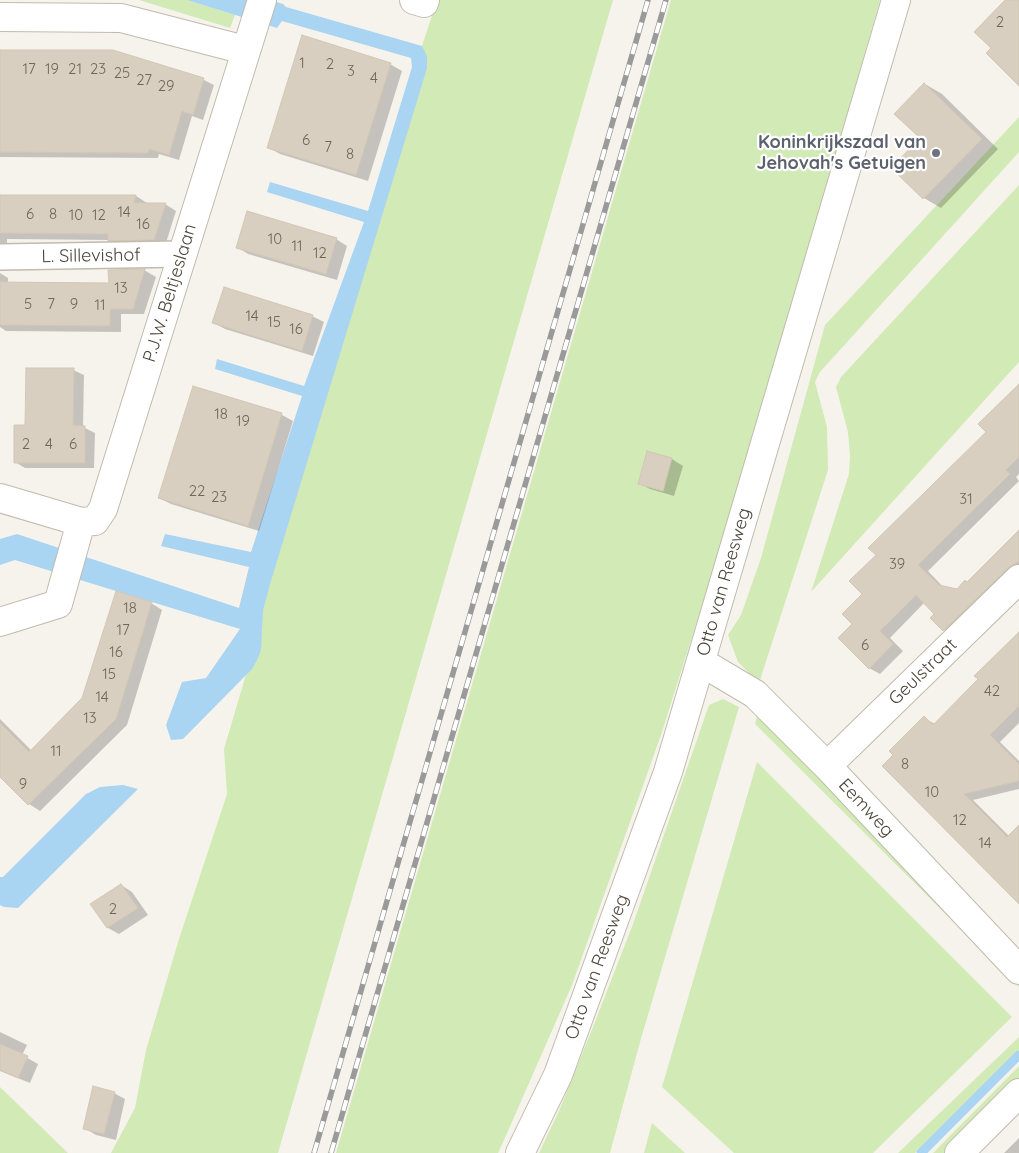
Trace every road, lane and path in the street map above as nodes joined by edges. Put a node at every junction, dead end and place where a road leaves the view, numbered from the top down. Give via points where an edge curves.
1 (262, 0) edge
2 (896, 0) edge
3 (0, 17) edge
4 (248, 43) junction
5 (182, 254) junction
6 (0, 258) edge
7 (0, 498) edge
8 (78, 533) junction
9 (1019, 579) edge
10 (0, 622) edge
11 (701, 662) junction
12 (826, 766) junction
13 (1019, 970) edge
14 (1019, 1093) edge
15 (520, 1153) edge
16 (959, 1153) edge

1 - 4 street, P.J.W. Beltjeslaan
2 - 11 street, Otto van Reesweg
3 - 4 street via 121,18
4 - 5 street, P.J.W. Beltjeslaan
5 - 6 street, L. Sillevishof
5 - 8 street, P.J.W. Beltjeslaan via 104,509 95,521
7 - 8 street
8 - 10 street via 58,604
9 - 12 street, Geulstraat
11 - 12 street, Eemweg via 755,694
11 - 15 street, Otto van Reesweg via 668,772 568,1048
12 - 13 street, Eemweg
14 - 16 street

